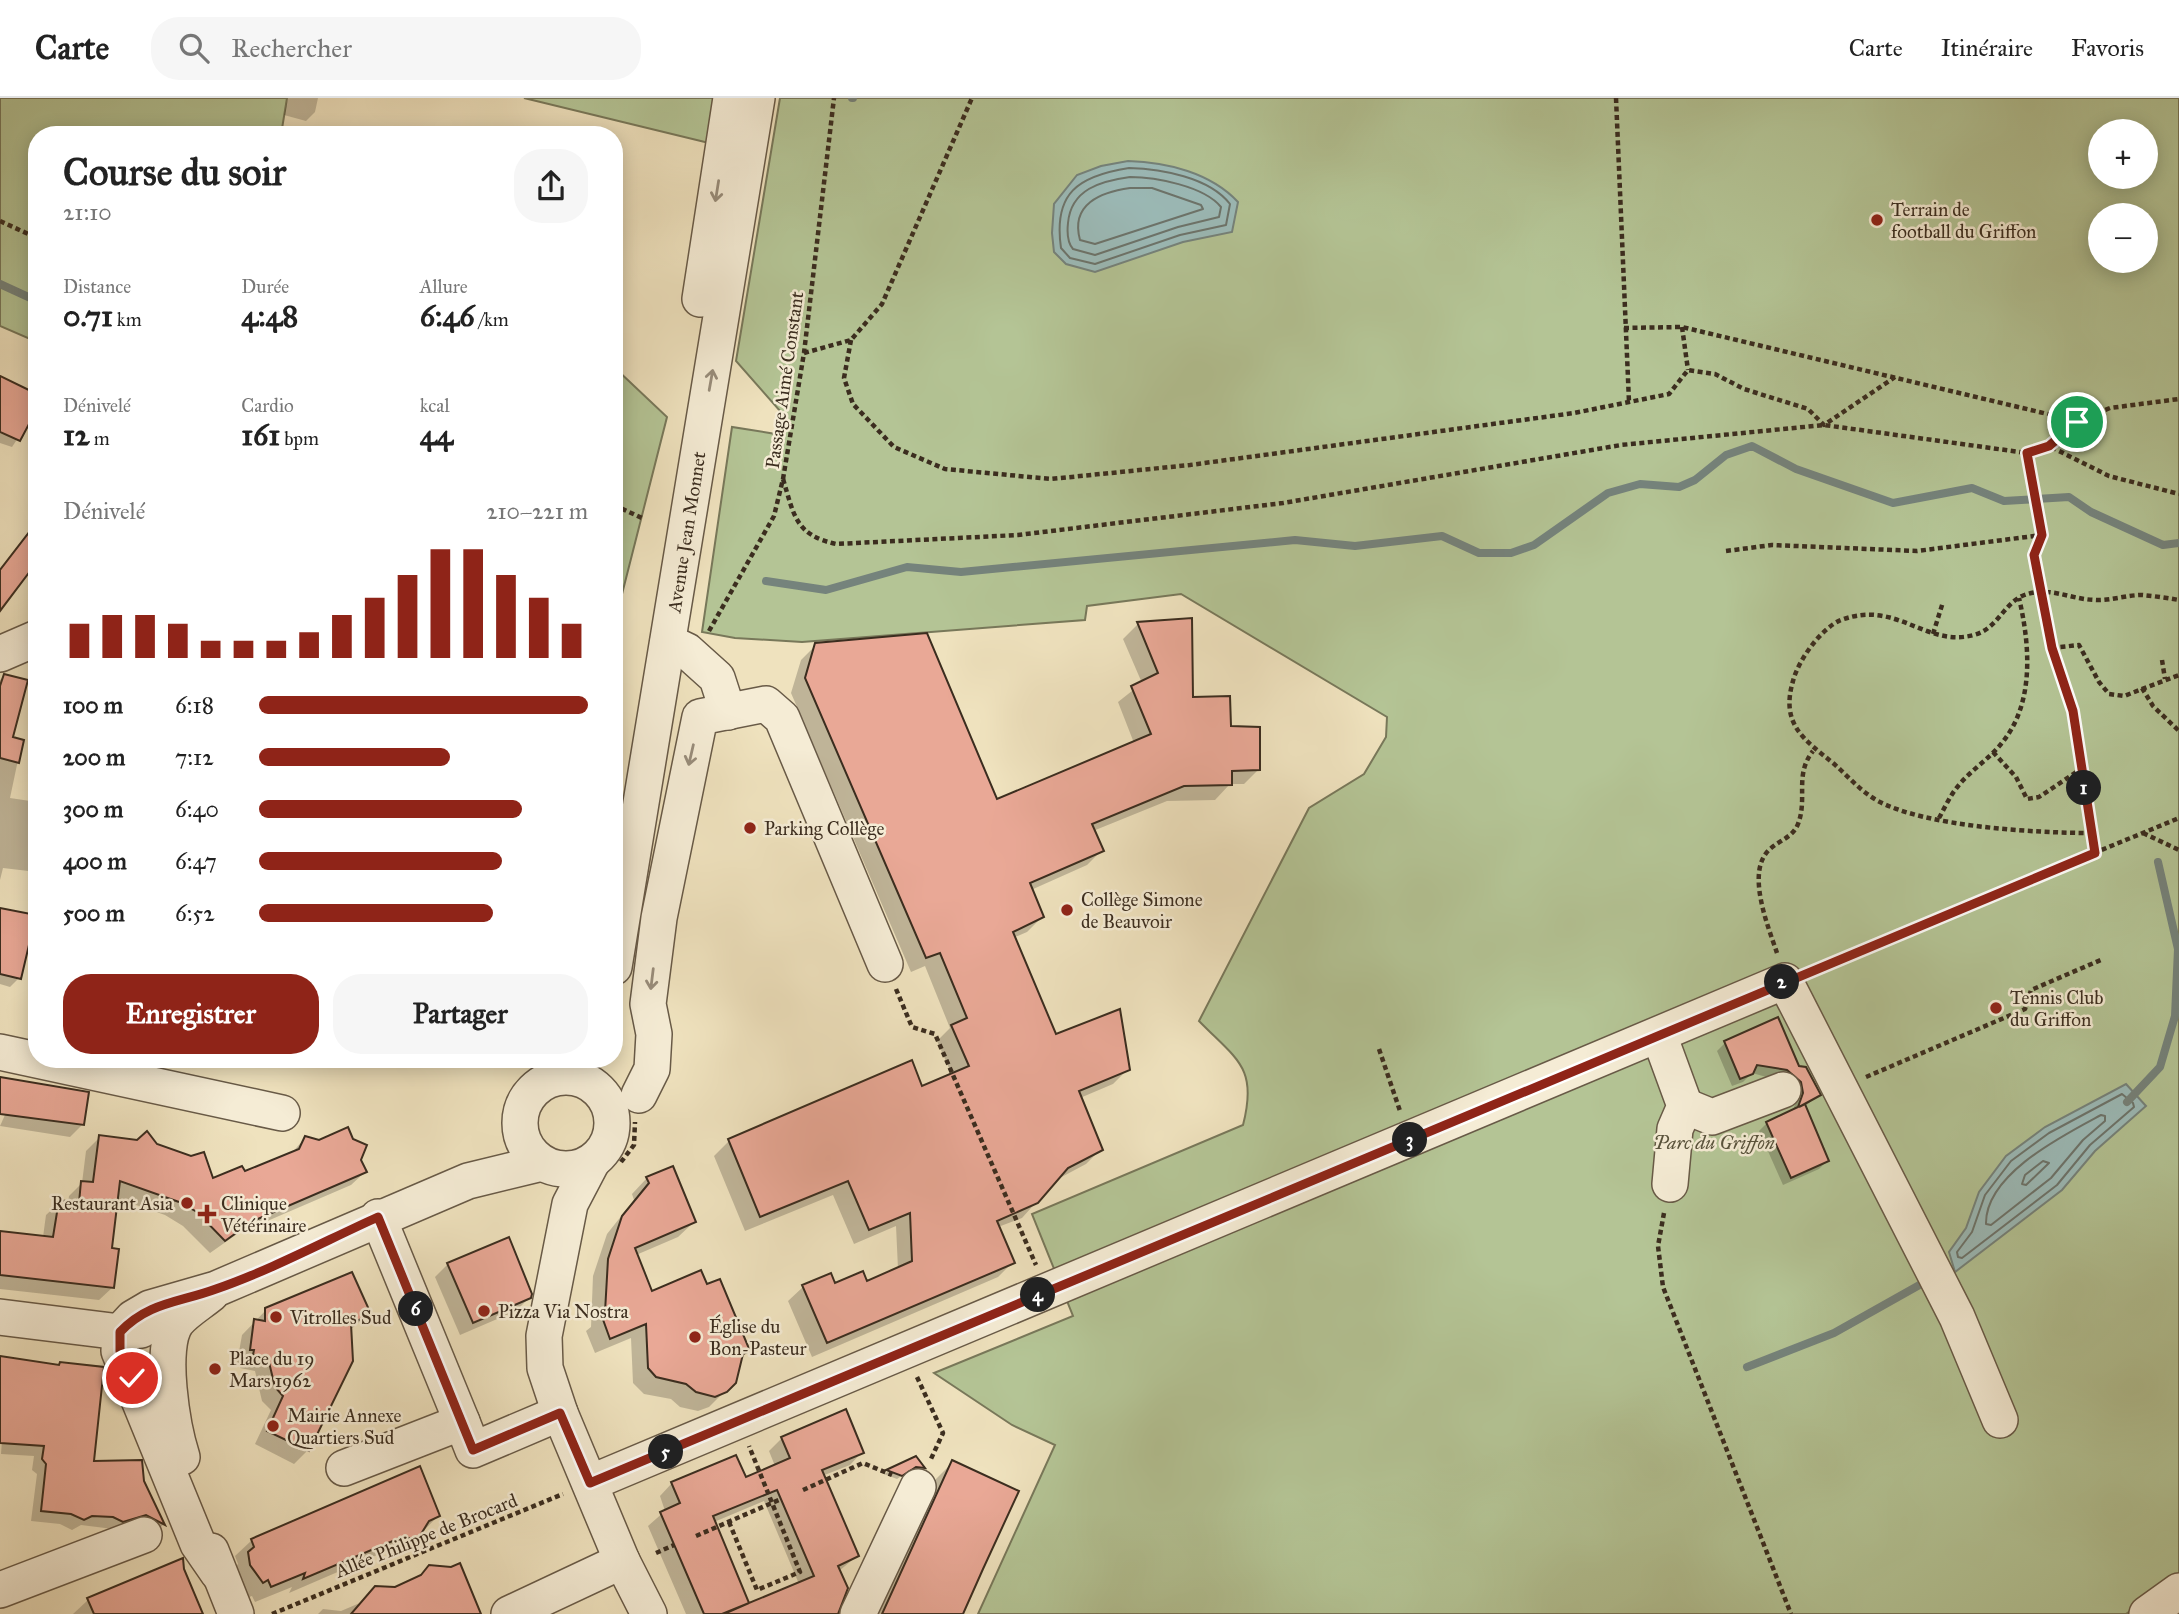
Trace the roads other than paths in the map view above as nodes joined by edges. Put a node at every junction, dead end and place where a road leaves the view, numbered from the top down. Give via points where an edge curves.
1 (742, 112) edge
2 (666, 581) junction
3 (28, 642) edge
4 (687, 643) junction
5 (0, 654) edge
6 (728, 712) junction
7 (623, 802) edge
8 (623, 888) edge
9 (885, 964) road end
10 (1659, 1035) junction
11 (0, 1052) edge
12 (28, 1058) edge
13 (73, 1068) edge
14 (603, 1068) edge
15 (559, 1069) edge
16 (1783, 1090) dead end
17 (639, 1095) dead end
18 (604, 1097) junction
19 (1685, 1106) junction
20 (282, 1114) dead end
21 (520, 1127) junction
22 (592, 1162) junction
23 (546, 1166) junction
24 (468, 1181) junction
25 (1670, 1184) road end
26 (570, 1204) junction
27 (378, 1217) junction
28 (216, 1289) junction
29 (0, 1317) edge
30 (176, 1324) junction
31 (120, 1332) junction
32 (560, 1413) junction
33 (2000, 1420) dead end
34 (462, 1422) junction
35 (172, 1426) junction
36 (344, 1468) dead end
37 (590, 1483) junction
38 (918, 1488) road end
39 (144, 1535) dead end
40 (622, 1561) junction
41 (218, 1573) junction
42 (0, 1590) edge
43 (2179, 1591) edge
44 (510, 1613) edge
45 (236, 1614) edge
46 (649, 1614) edge
47 (858, 1614) edge
48 (2147, 1614) edge

1 - 2 street, Avenue Jean Monnet
2 - 4 street, Avenue Jean Monnet
2 - 7 street, Avenue Jean Monnet
3 - 5 street
4 - 6 street via 717,678
4 - 8 street, Avenue Jean Monnet
6 - 9 street via 766,704 782,718
6 -> 17 street via 700,717 686,773 659,918 649,1004 654,1034 652,1069
10 - 19 street
10 - 33 street via 1785,981 1957,1317
10 - 37 street
11 - 12 street
13 - 20 street
14 - 18 street
15 - 18 street via 594,1086
15 - 21 street via 527,1098
16 - 19 street via 1712,1117
18 - 22 street via 612,1124 610,1139
19 - 25 street via 1675,1129
21 - 23 street via 527,1148
21 - 24 street
22 - 23 street via 579,1168
22 - 26 street
23 - 24 street
23 - 26 street
24 - 27 street
26 - 32 street via 544,1336 545,1368
27 - 28 street
27 - 34 street
28 - 30 street
28 - 31 street via 150,1308
29 - 31 street
30 - 31 street
30 - 35 street via 168,1359
31 - 35 street
31 - 41 street via 120,1351 198,1544
32 - 34 street via 473,1450
32 - 37 street
34 - 36 street
35 - 41 street
37 - 40 street
38 - 47 street
39 - 42 street
40 - 44 street
40 - 46 street
41 - 45 street
43 - 48 street

